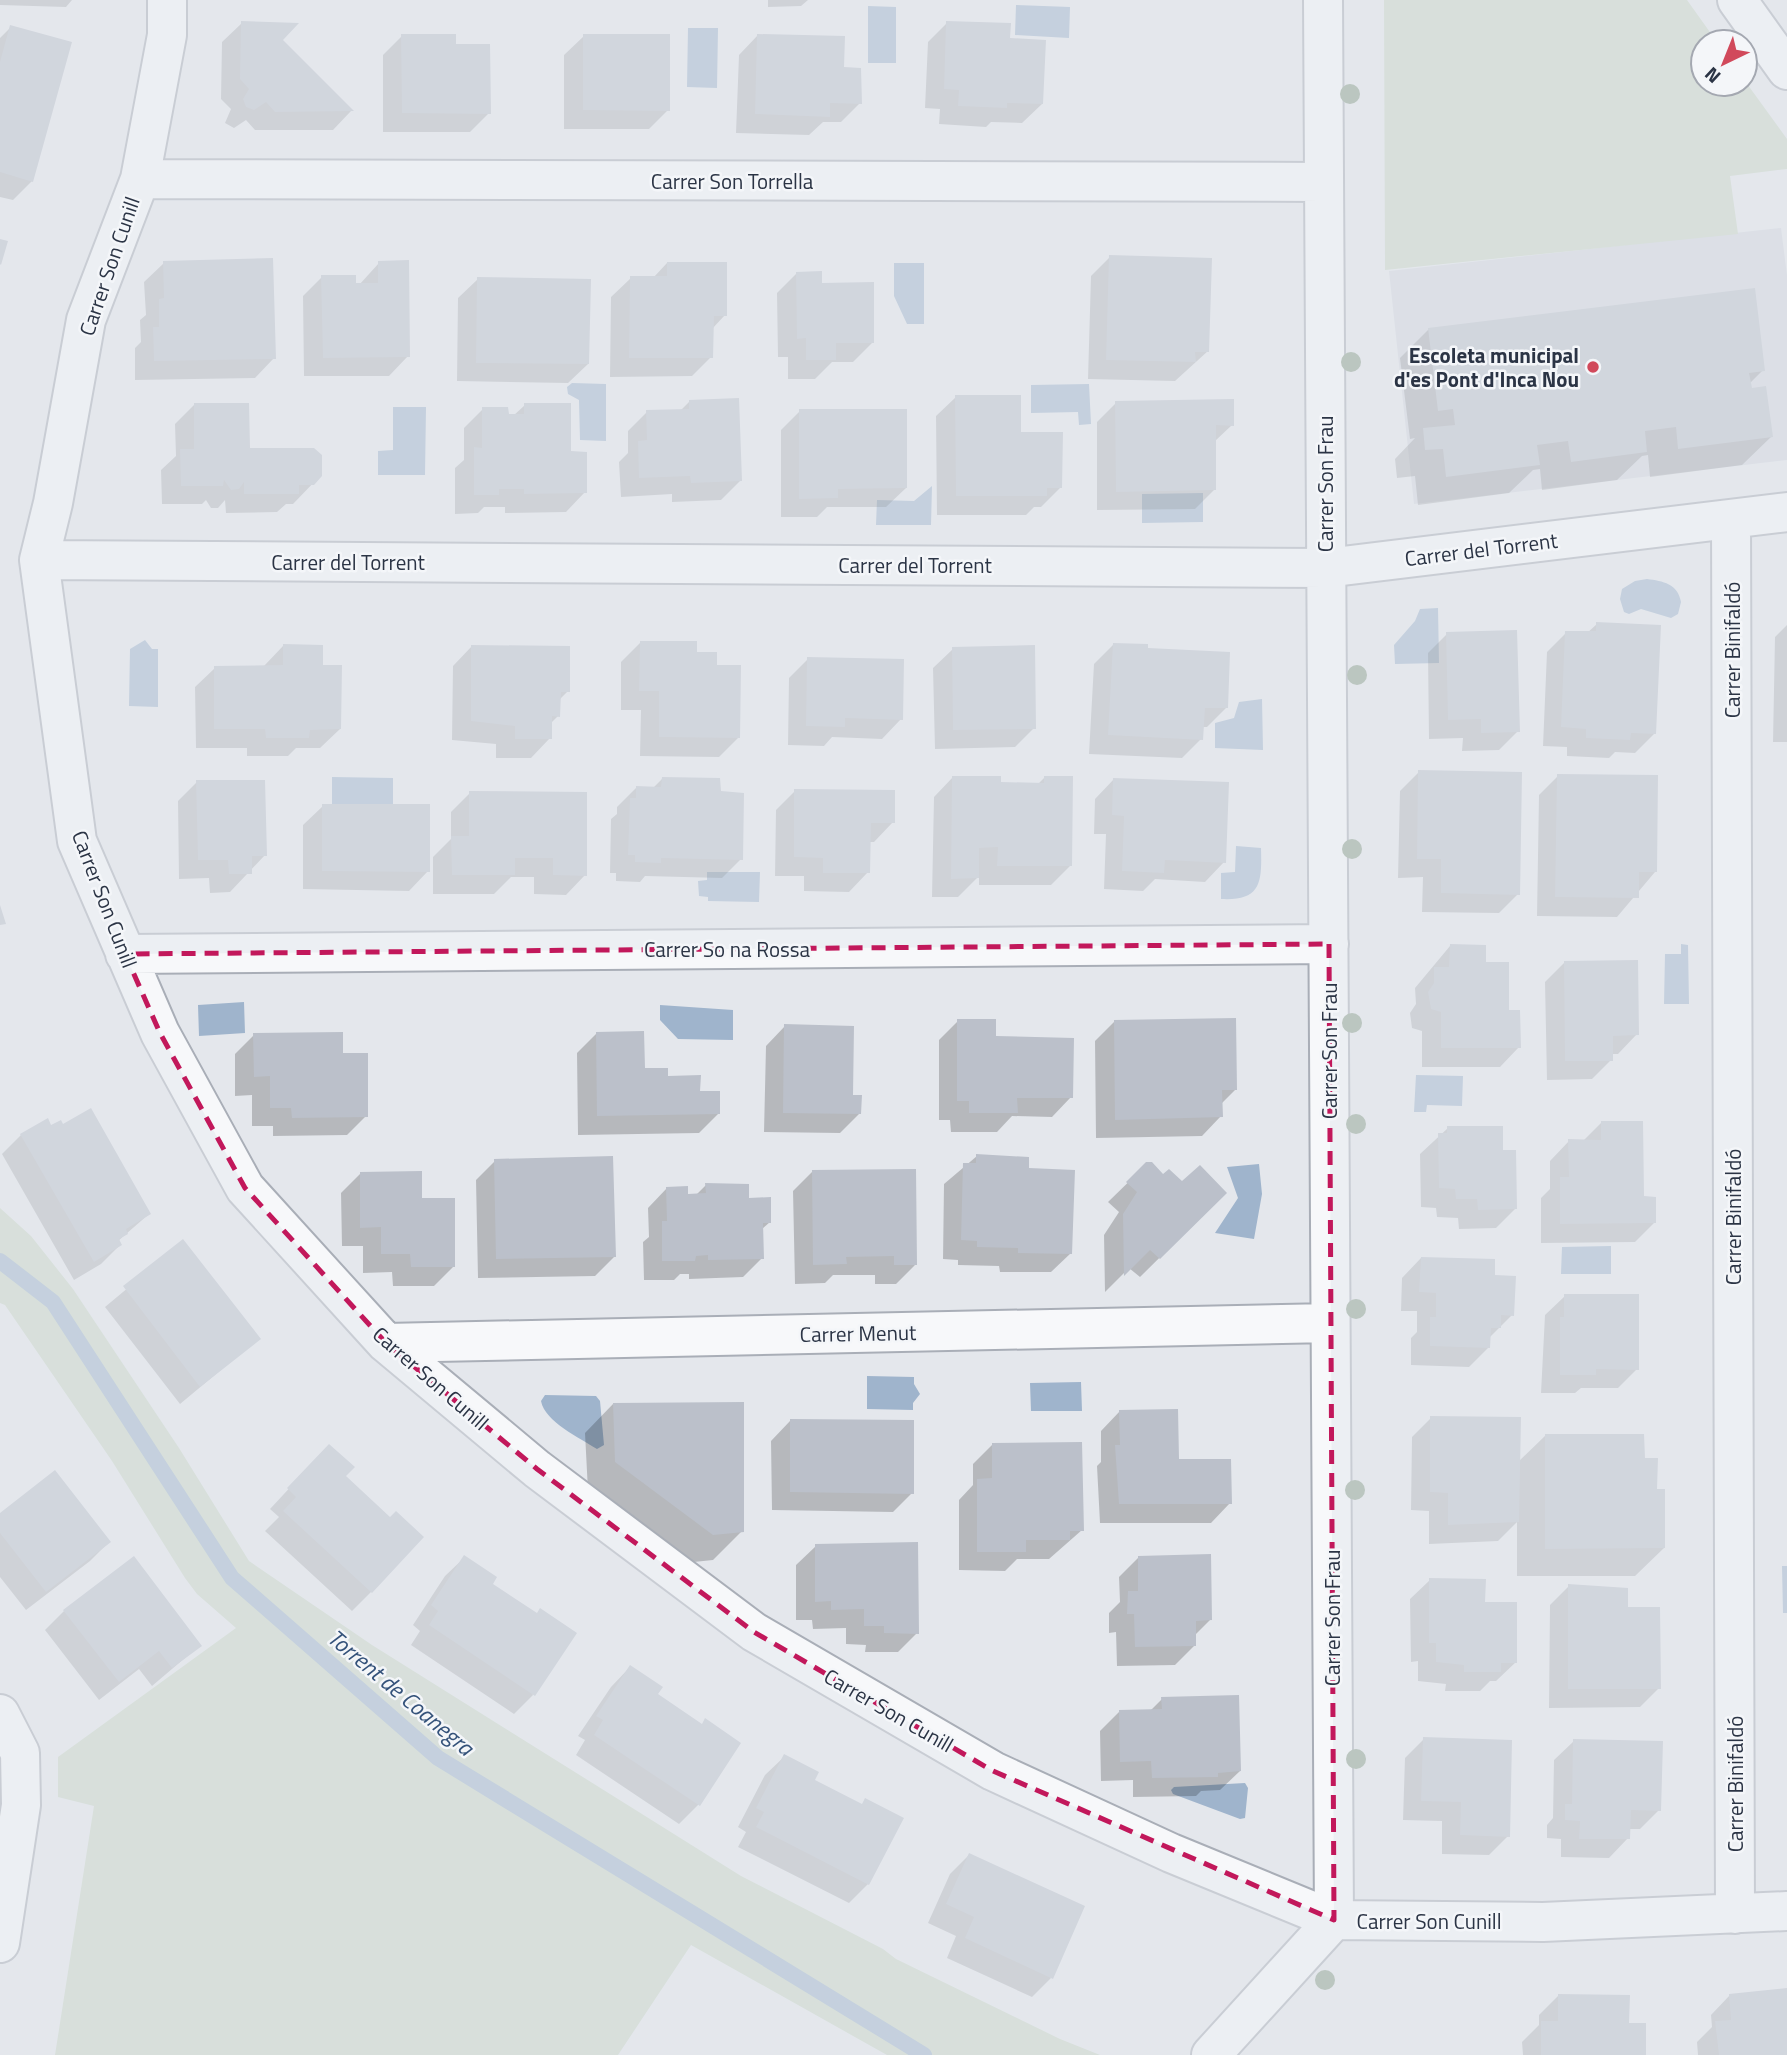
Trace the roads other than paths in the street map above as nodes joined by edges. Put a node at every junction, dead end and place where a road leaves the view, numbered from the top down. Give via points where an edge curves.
1 (167, 0) edge
2 (1323, 0) edge
3 (1737, 0) edge
4 (1787, 70) edge
5 (140, 180) junction
6 (1323, 182) junction
7 (1787, 512) edge
8 (1731, 519) junction
9 (39, 560) junction
10 (1326, 568) junction
11 (1329, 944) junction
12 (125, 954) junction
13 (1330, 1323) junction
14 (386, 1343) junction
15 (0, 1714) edge
16 (1787, 1911) edge
17 (1735, 1914) junction
18 (1334, 1920) junction
19 (0, 1943) edge
20 (1211, 2055) edge

1 - 5 street, Carrer Son Cunill via 167,36
2 - 6 street, Carrer Son Frau
3 - 4 street
5 - 6 street, Carrer Son Torrella
5 - 9 street, Carrer Son Cunill via 86,320
6 - 10 street, Carrer Son Frau
7 - 8 street, Carrer del Torrent
8 - 10 street, Carrer del Torrent
8 - 17 street, Carrer Binifaldó
9 - 10 street, Carrer del Torrent
9 - 12 street, Carrer Son Cunill via 77,841
10 - 11 street, Carrer Son Frau
11 - 12 street, Carrer So na Rossa
11 - 13 street, Carrer Son Frau
12 - 14 street, Carrer Son Cunill via 160,1032 245,1188
13 - 14 street, Carrer Menut
13 - 18 street, Carrer Son Frau
14 - 18 street, Carrer Son Cunill via 537,1469 754,1632 993,1771 1171,1853
15 - 19 street via 20,1753 21,1805
16 - 17 street, Carrer Son Cunill
17 - 18 street, Carrer Son Cunill via 1543,1922
18 - 20 street

